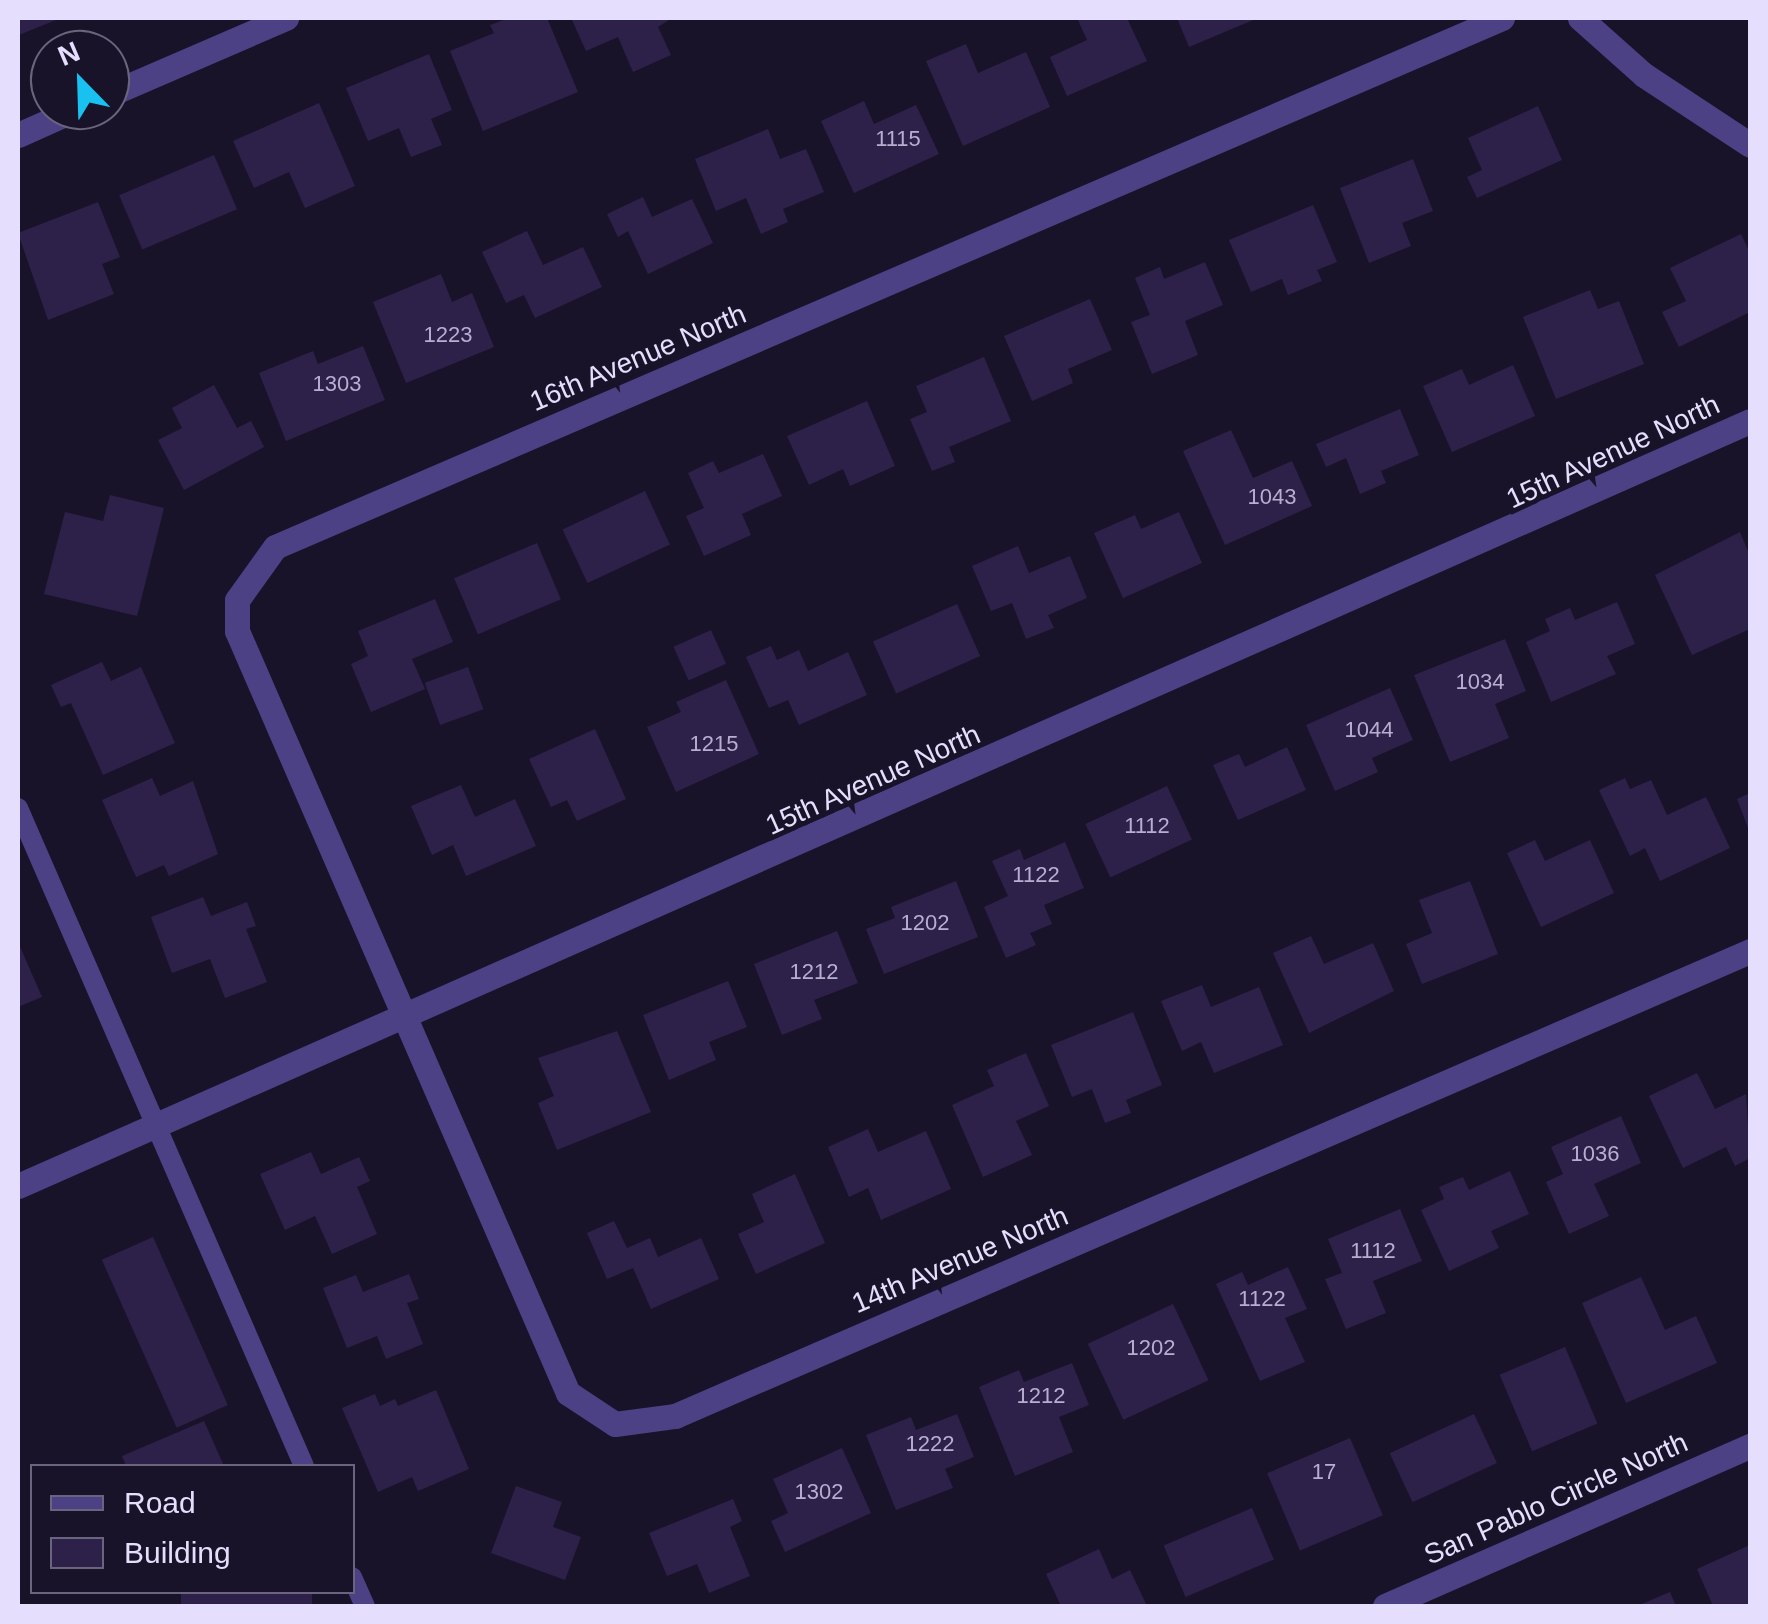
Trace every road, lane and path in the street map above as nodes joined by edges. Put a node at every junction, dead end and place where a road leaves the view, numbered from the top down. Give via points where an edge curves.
1 (286, 18) edge
2 (1502, 18) edge
3 (1580, 18) edge
4 (130, 85) edge
5 (1750, 145) edge
6 (1750, 421) edge
7 (18, 808) edge
8 (1750, 951) edge
9 (402, 1020) junction
10 (156, 1126) junction
11 (18, 1186) edge
12 (1750, 1446) edge
13 (303, 1464) edge
14 (1385, 1606) edge

1 - 4 street
2 - 9 street, 16th Avenue North via 275,548 237,600 237,631
3 - 5 street via 1644,75
6 - 9 street, 15th Avenue North
7 - 10 lane
8 - 9 street, 14th Avenue North via 675,1416 615,1424 568,1393
9 - 10 street, 15th Avenue North
10 - 11 street, 15th Avenue North
10 - 13 lane
12 - 14 street, San Pablo Circle North

